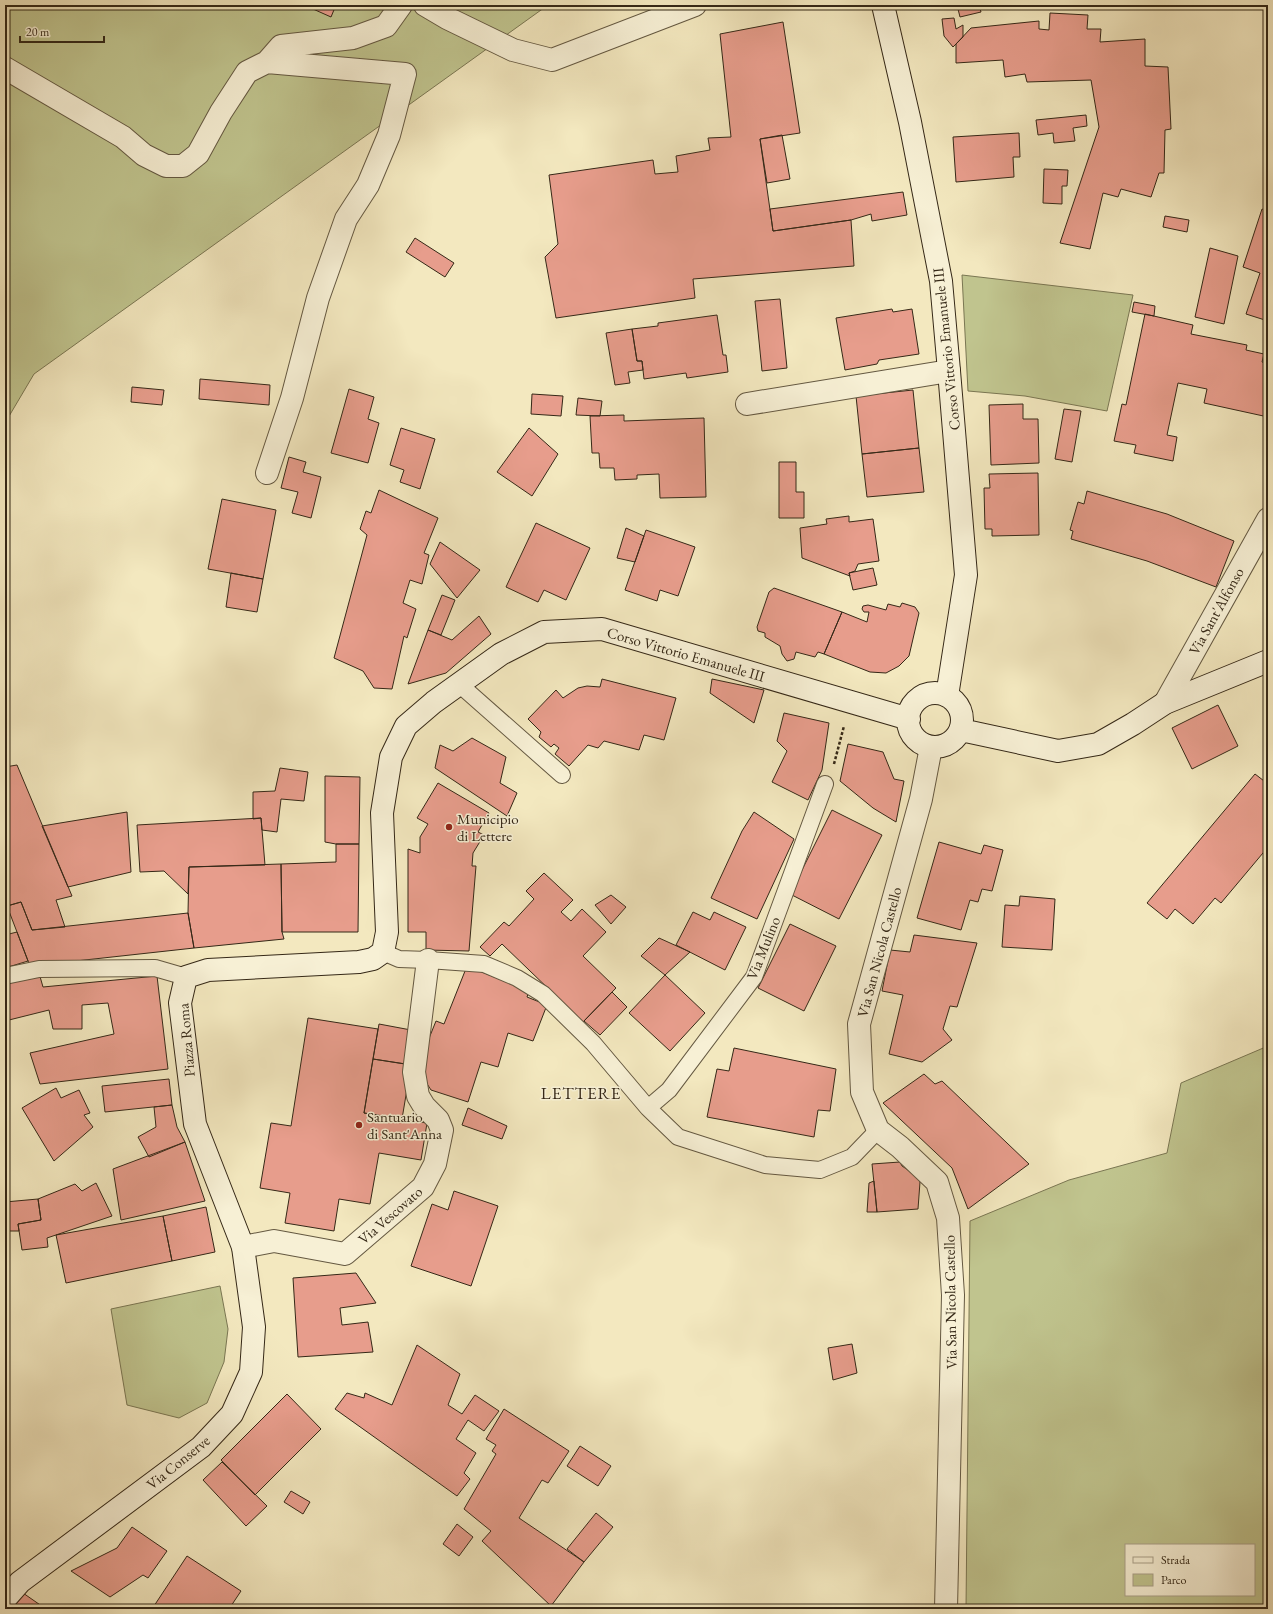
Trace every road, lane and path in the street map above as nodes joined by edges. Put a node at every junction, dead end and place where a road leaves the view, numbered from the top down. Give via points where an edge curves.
1 (401, 5) edge
2 (425, 5) edge
3 (695, 5) edge
4 (883, 5) edge
5 (267, 62) junction
6 (5, 68) edge
7 (949, 371) junction
8 (747, 404) dead end
9 (267, 473) dead end
10 (1268, 519) edge
11 (1268, 661) edge
12 (459, 684) junction
13 (946, 696) junction
14 (847, 701) junction
15 (1165, 703) junction
16 (909, 719) junction
17 (961, 730) junction
18 (931, 747) junction
19 (562, 775) dead end
20 (825, 784) joint
21 (383, 952) junction
22 (428, 960) junction
23 (5, 976) edge
24 (186, 977) junction
25 (648, 1108) junction
26 (878, 1130) junction
27 (243, 1247) junction
28 (5, 1598) edge
29 (946, 1609) edge

1 - 5 street via 386,26 353,38 281,46
2 - 3 street via 514,50 552,60
4 - 7 street, Corso Vittorio Emanuele III via 910,122 941,281
5 - 6 street via 247,72 198,154 183,166 166,166 144,155 123,137
5 - 9 street via 405,74 389,135 368,185 346,219 318,298 292,398
7 - 8 street
7 - 13 street, Corso Vittorio Emanuele III via 966,575
10 - 15 street, Via Sant'Alfonso
11 - 15 street
12 - 14 street, Corso Vittorio Emanuele III via 501,654 544,632 602,630
12 - 19 lane
12 - 21 street, Corso Vittorio Emanuele III via 406,726 391,757 382,813 387,932
13 - 16 street via 939,693 927,694 912,706
13 - 17 street via 959,706 963,718
14 - 16 street, Corso Vittorio Emanuele III
14 - 20 path via 843,734 836,760
15 - 17 street via 1098,744 1058,751
16 - 18 street via 912,734 920,742
17 - 18 street via 954,740 944,746
18 - 26 street, Via San Nicola Castello via 921,799 859,1024 862,1092
20 - 25 lane, Via Mulino via 754,977 668,1090
21 - 22 lane via 399,959
21 - 24 street via 374,959 359,962 208,970
22 - 25 lane via 484,964 517,978 543,994 593,1043
22 - 27 street, Via Vescovato via 414,1072 418,1096 438,1120 442,1130 435,1164 423,1187 345,1254 274,1241
23 - 24 lane via 39,969 155,968
24 - 27 street, Piazza Roma via 180,1003 195,1124
25 - 26 lane via 678,1137 765,1165 820,1170 852,1157
26 - 29 street, Via San Nicola Castello via 937,1182 948,1218 953,1295
27 - 28 street, Via Conserve via 254,1327 250,1372 232,1414 201,1447 20,1582

